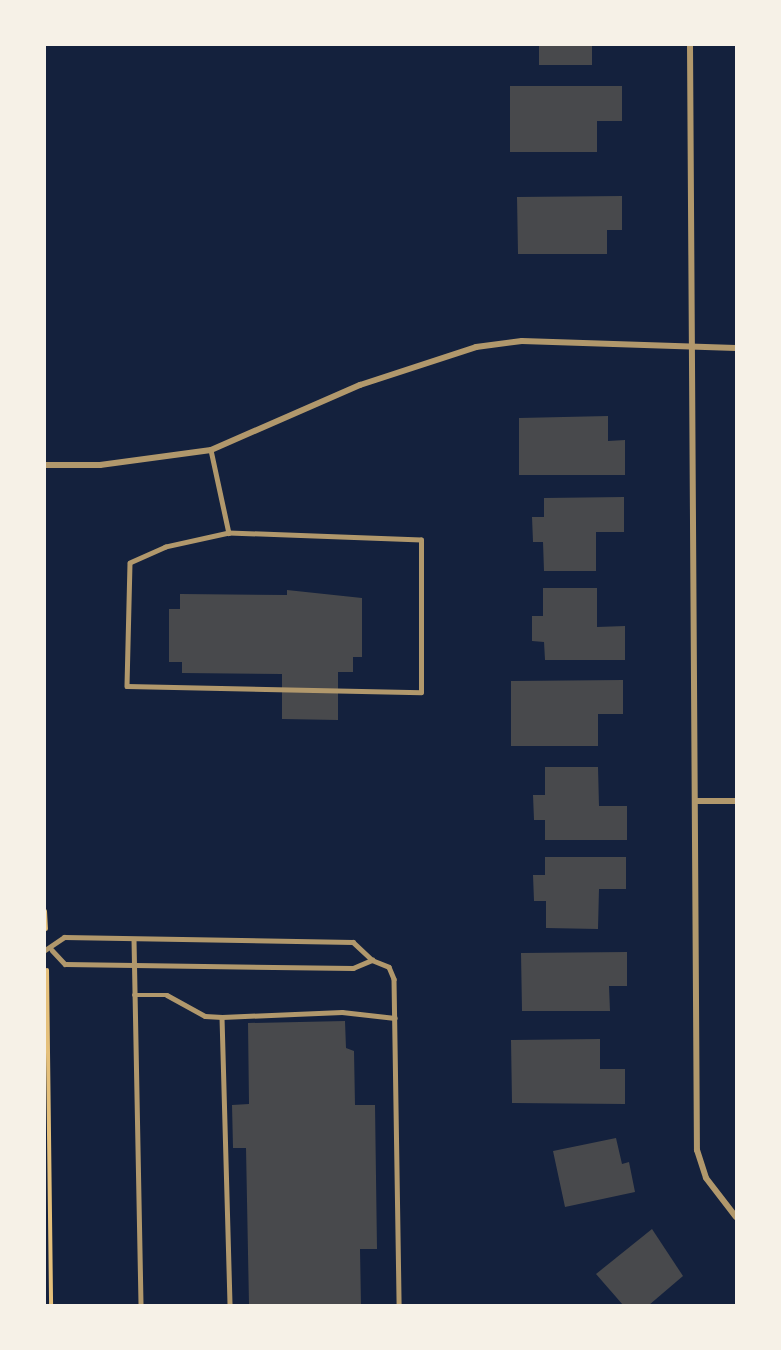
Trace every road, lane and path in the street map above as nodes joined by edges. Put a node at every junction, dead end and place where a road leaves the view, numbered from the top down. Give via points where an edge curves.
1 (690, 45) edge
2 (691, 347) junction
3 (736, 348) edge
4 (211, 450) junction
5 (45, 465) edge
6 (229, 533) junction
7 (695, 801) junction
8 (736, 801) edge
9 (45, 911) edge
10 (134, 939) junction
11 (48, 950) edge
12 (372, 960) junction
13 (134, 964) junction
14 (134, 995) junction
15 (222, 1017) junction
16 (395, 1018) junction
17 (736, 1217) edge
18 (51, 1305) edge
19 (141, 1305) edge
20 (230, 1305) edge
21 (399, 1305) edge

1 - 2 street
2 - 3 street
2 - 4 street via 522,341 476,347 360,385
2 - 7 street
4 - 5 street via 100,465
4 - 6 lane
6 - 6 lane via 166,547 130,563 127,686 421,692 421,540
7 - 8 street
7 - 17 street via 697,1150 706,1178
9 - 11 path
10 - 11 lane via 64,937
10 - 12 lane via 353,942
10 - 13 lane
11 - 13 lane via 65,964
11 - 18 path
12 - 13 lane via 353,968
12 - 16 lane via 389,968 394,980
13 - 14 lane
14 - 15 lane via 167,995 205,1016
14 - 19 lane
15 - 16 lane via 342,1012
15 - 20 lane
16 - 21 lane

